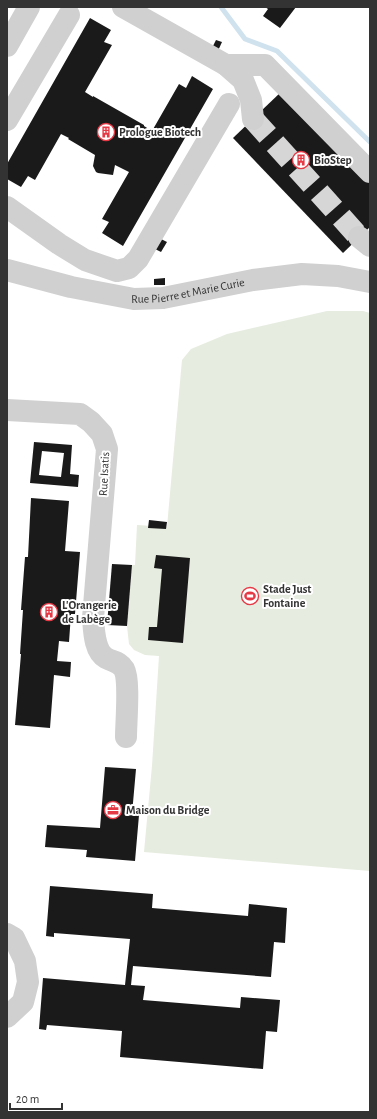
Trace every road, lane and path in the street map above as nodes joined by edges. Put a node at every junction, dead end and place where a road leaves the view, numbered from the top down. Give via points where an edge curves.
1 (29, 7) edge
2 (123, 7) edge
3 (69, 15) dead end
4 (7, 46) edge
5 (226, 65) junction
6 (229, 104) dead end
7 (252, 119) tunnel mouth
8 (7, 120) edge
9 (370, 172) edge
10 (7, 208) edge
11 (85, 260) junction
12 (7, 270) edge
13 (370, 282) edge
14 (81, 288) junction
15 (7, 410) edge
16 (126, 737) dead end
17 (7, 934) edge
18 (7, 1017) edge

1 - 4 street
2 - 5 street
3 - 8 street
5 - 7 street via 243,80 251,100
5 - 9 street via 265,65
6 - 11 street via 138,259 129,268 117,271
10 - 11 street
11 - 14 street
12 - 14 street, Rue Pierre et Marie Curie
13 - 14 street, Rue Pierre et Marie Curie via 338,276 302,274 253,280 163,298 134,299
15 - 16 street, Rue Isatis via 80,414 102,434 107,449 93,618 94,638 104,657 118,662 124,669 127,679
17 - 18 street via 14,938 25,961 28,982 23,1002

